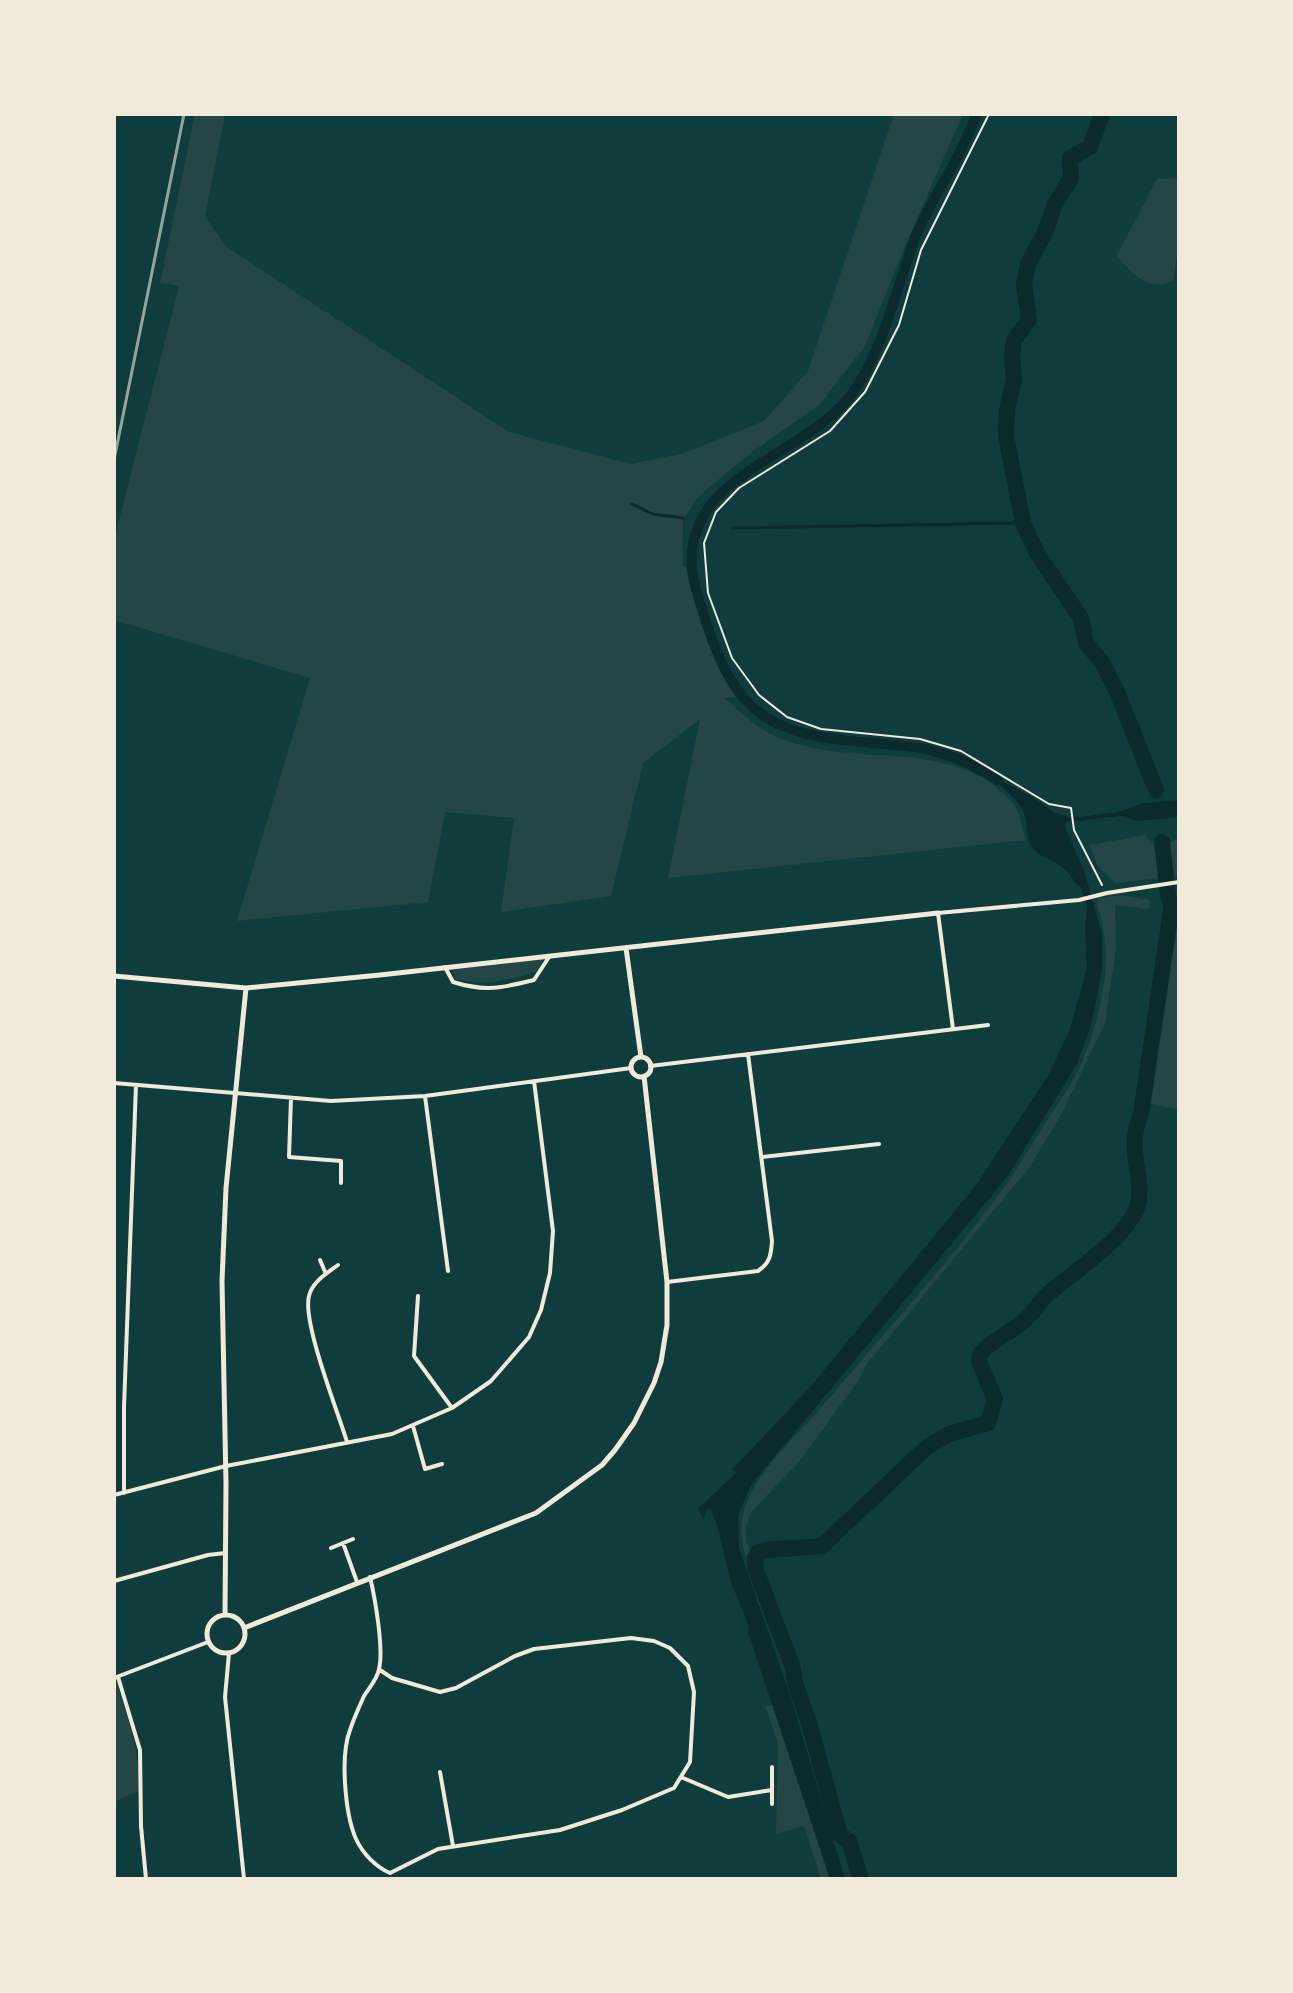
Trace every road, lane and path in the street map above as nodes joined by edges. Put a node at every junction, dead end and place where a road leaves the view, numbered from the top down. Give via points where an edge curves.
1 (989, 114) edge
2 (1178, 882) edge
3 (1107, 893) junction
4 (938, 913) junction
5 (626, 948) junction
6 (550, 955) junction
7 (445, 967) junction
8 (114, 976) edge
9 (246, 988) junction
10 (988, 1025) dead end
11 (953, 1029) junction
12 (748, 1054) junction
13 (641, 1057) junction
14 (650, 1066) junction
15 (631, 1068) junction
16 (644, 1076) junction
17 (534, 1081) junction
18 (114, 1083) edge
19 (136, 1085) junction
20 (234, 1094) junction
21 (425, 1096) junction
22 (291, 1098) junction
23 (879, 1144) dead end
24 (761, 1157) junction
25 (341, 1183) dead end
26 (320, 1260) dead end
27 (338, 1265) dead end
28 (448, 1271) dead end
29 (326, 1274) junction
30 (667, 1282) junction
31 (418, 1296) dead end
32 (114, 1407) edge
33 (124, 1407) junction
34 (452, 1408) junction
35 (413, 1426) junction
36 (347, 1442) junction
37 (442, 1464) dead end
38 (226, 1466) junction
39 (124, 1493) junction
40 (114, 1495) edge
41 (353, 1539) dead end
42 (343, 1543) junction
43 (331, 1548) dead end
44 (225, 1553) junction
45 (370, 1577) junction
46 (114, 1581) edge
47 (357, 1582) junction
48 (225, 1615) junction
49 (244, 1628) junction
50 (208, 1642) junction
51 (229, 1653) junction
52 (380, 1670) junction
53 (116, 1677) edge
54 (772, 1767) dead end
55 (440, 1772) dead end
56 (683, 1778) junction
57 (772, 1790) junction
58 (772, 1804) dead end
59 (453, 1846) junction
60 (146, 1879) edge
61 (244, 1879) edge

1 - 3 path via 921,250 899,325 865,392 830,431 739,488 716,512 704,543 708,593 732,658 759,695 787,717 821,729 920,739 961,751 1049,804 1071,808 1074,830
2 - 3 street
3 - 4 street
4 - 5 street
4 - 11 street
5 - 6 street
5 - 13 street
6 - 7 street
6 - 7 street via 534,980 497,989 453,982
7 - 9 street
8 - 9 street
9 - 20 street
10 - 11 street
11 - 12 street
12 - 14 street
12 - 24 street
13 - 14 street
13 - 15 street
14 - 16 street
15 - 16 street
15 - 17 street
16 - 30 street
17 - 21 street
17 - 34 street via 553,1231 547,1291 529,1337 510,1361 484,1388
18 - 19 street
19 - 20 street
19 - 33 street
20 - 22 street
20 - 38 street via 222,1281
21 - 22 street
21 - 28 street
22 - 25 street via 289,1157 341,1161
23 - 24 street
24 - 30 street via 772,1241 766,1266
26 - 29 street
27 - 29 street
29 - 36 street via 315,1282 308,1308 313,1340
30 - 45 street via 667,1325 654,1383 634,1423 602,1465 536,1513
31 - 34 street via 414,1356
32 - 33 street
33 - 39 street
34 - 35 street
35 - 36 street
35 - 37 street via 425,1469
36 - 38 street
38 - 39 street
38 - 44 street
39 - 40 street
41 - 42 street
42 - 43 street
42 - 47 street
44 - 46 street
44 - 48 street
45 - 47 street
45 - 52 street
47 - 49 street
48 - 49 street via 239,1619
48 - 50 street via 211,1622
49 - 51 street via 243,1644
50 - 51 street
50 - 53 street
51 - 61 street via 225,1697
52 - 56 street via 440,1692 534,1649 618,1637 654,1641 670,1648 692,1676 690,1762
52 - 59 street via 348,1733 347,1800 356,1840 373,1863 390,1873
53 - 60 street via 140,1750
54 - 57 street
55 - 59 street
56 - 57 street via 728,1797
56 - 59 street via 674,1788 560,1830
57 - 58 street

